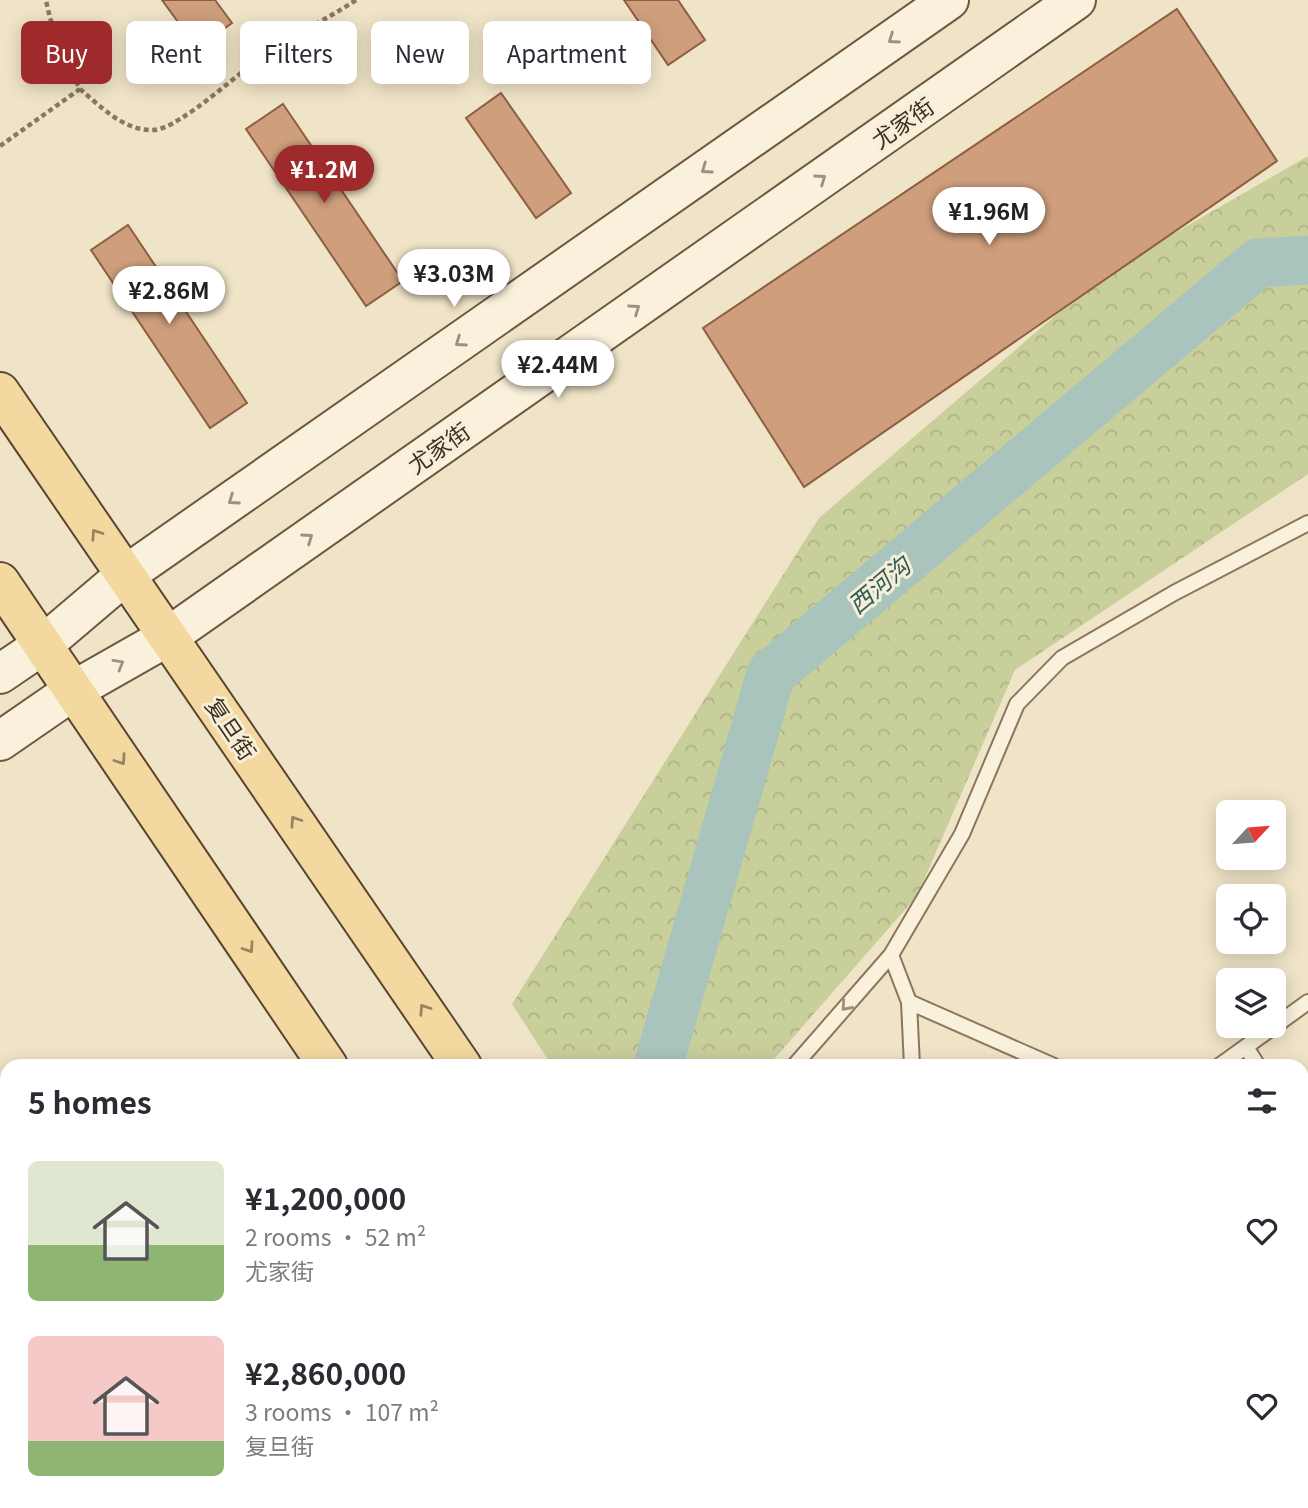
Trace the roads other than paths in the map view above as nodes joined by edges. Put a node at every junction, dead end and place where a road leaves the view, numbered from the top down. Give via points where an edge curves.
1 (949, 0) edge
2 (1076, 0) edge
3 (0, 392) edge
4 (1308, 523) edge
5 (124, 576) junction
6 (0, 582) edge
7 (169, 636) junction
8 (44, 644) junction
9 (0, 674) edge
10 (74, 690) junction
11 (0, 741) edge
12 (891, 955) junction
13 (909, 1002) junction
14 (1308, 1002) edge
15 (1246, 1047) junction
16 (323, 1059) edge
17 (457, 1059) edge
18 (800, 1059) edge
19 (912, 1059) edge
20 (1038, 1059) edge
21 (1229, 1059) edge
22 (1254, 1059) edge

1 -> 5 main road
7 -> 2 main road, 尤家街
5 -> 3 main road, 复旦街
4 - 12 lane via 1062,657 1017,704 962,834
5 - 7 main road, 复旦街
5 - 8 main road
6 - 8 main road
10 -> 7 main road, 尤家街
17 -> 7 main road, 复旦街
8 - 9 main road
8 - 10 main road
10 - 11 main road, 尤家街
10 -> 16 main road
12 - 13 lane
12 -> 18 lane
13 - 19 lane
13 - 20 lane
14 - 15 lane
15 - 21 lane
15 - 22 lane

